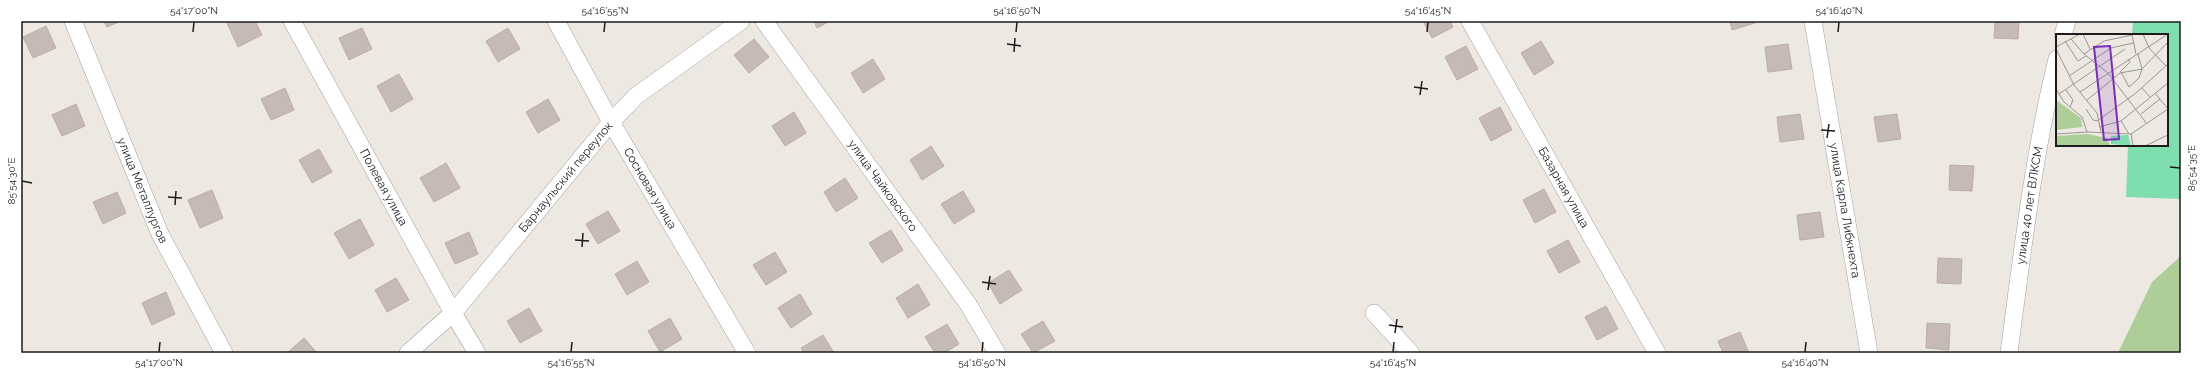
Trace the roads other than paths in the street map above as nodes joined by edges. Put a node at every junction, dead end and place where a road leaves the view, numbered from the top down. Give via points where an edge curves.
1 (73, 21) edge
2 (292, 21) edge
3 (556, 21) edge
4 (741, 21) edge
5 (764, 21) edge
6 (1470, 21) edge
7 (1813, 21) edge
8 (2067, 21) edge
9 (2063, 34) edge
10 (2056, 63) edge
11 (611, 122) junction
12 (1374, 312) dead end
13 (453, 314) junction
14 (224, 353) edge
15 (408, 353) edge
16 (477, 353) edge
17 (747, 353) edge
18 (997, 353) edge
19 (1411, 353) edge
20 (1656, 353) edge
21 (1869, 353) edge
22 (2009, 353) edge

1 - 14 street, улица Металлургов via 160,234
2 - 13 street, Полевая улица
3 - 11 street, Сосновая улица
4 - 11 street, Барнаульский переулок via 636,96
5 - 18 street, улица Чайковского via 968,304
6 - 20 street, Базарная улица
7 - 21 street, улица Карла Либкнехта
8 - 9 street
10 - 22 street, улица 40 лет ВЛКСМ via 2033,177
11 - 13 street, Барнаульский переулок
11 - 17 street, Сосновая улица
12 - 19 street
13 - 15 street, Барнаульский переулок
13 - 16 street, Полевая улица

